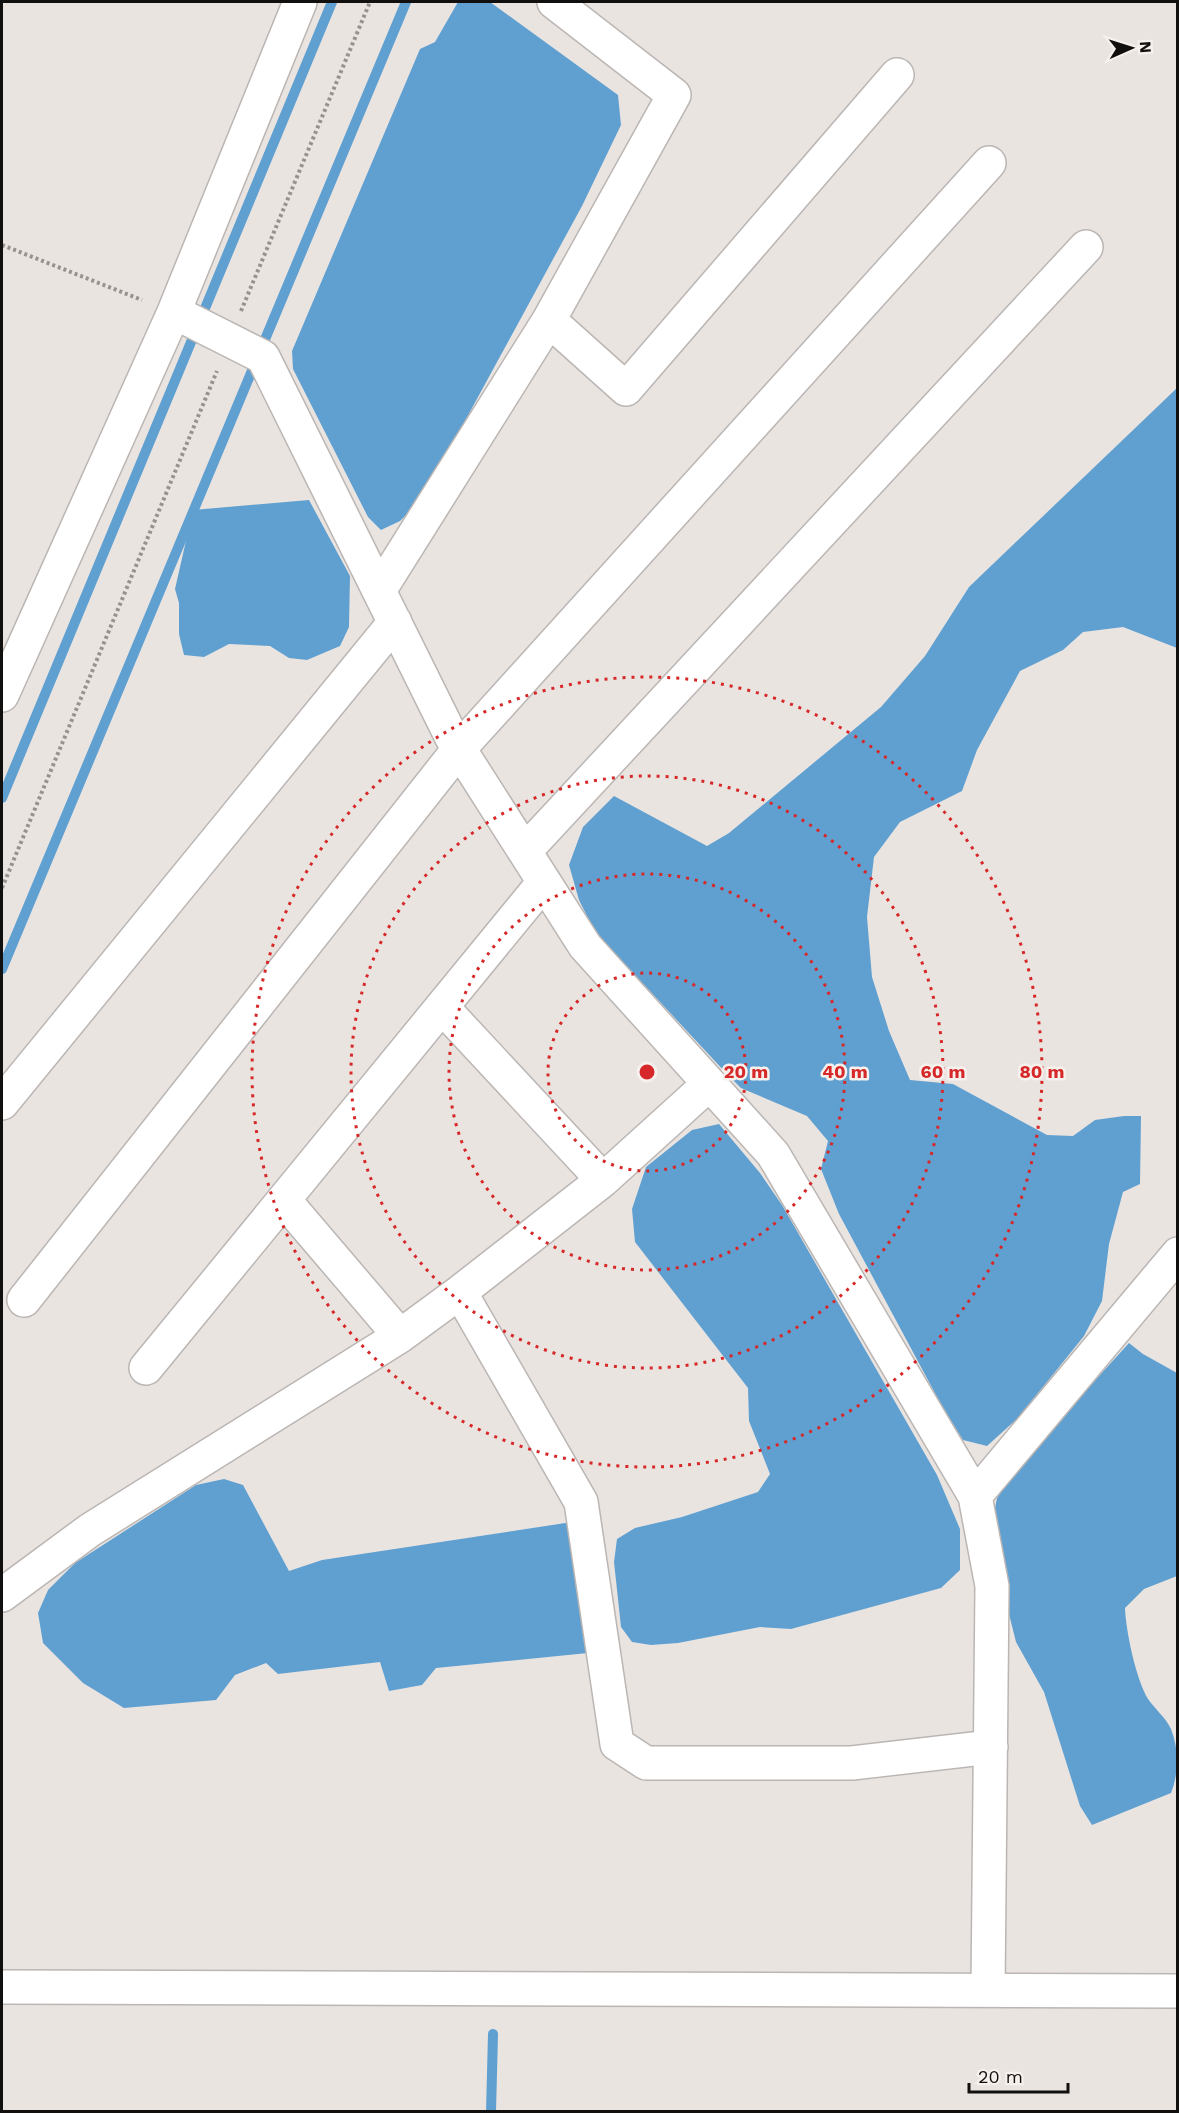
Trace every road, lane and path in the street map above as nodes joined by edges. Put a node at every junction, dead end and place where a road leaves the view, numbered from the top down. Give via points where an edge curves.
1 (300, 2) edge
2 (370, 2) edge
3 (554, 2) edge
4 (897, 75) dead end
5 (989, 163) dead end
6 (2, 245) edge
7 (1086, 247) dead end
8 (178, 314) junction
9 (549, 320) junction
10 (237, 344) junction
11 (379, 591) junction
12 (395, 622) junction
13 (2, 695) edge
14 (459, 748) junction
15 (525, 851) junction
16 (544, 882) junction
17 (2, 888) edge
18 (442, 1007) junction
19 (710, 1084) junction
20 (2, 1103) edge
21 (603, 1180) junction
22 (284, 1200) junction
23 (1178, 1254) edge
24 (460, 1292) junction
25 (24, 1300) dead end
26 (400, 1336) junction
27 (146, 1368) dead end
28 (975, 1496) junction
29 (2, 1595) edge
30 (990, 1747) junction
31 (2, 1987) edge
32 (988, 1990) junction
33 (1178, 1991) edge

1 - 8 street
2 - 10 path
3 - 9 street via 674,95
4 - 9 street via 626,388
5 - 14 street
6 - 8 path
7 - 15 street
8 - 10 street
8 - 13 street
9 - 11 street
10 - 11 street
10 - 17 path
11 - 12 street
12 - 14 street
12 - 20 street
14 - 15 street
14 - 25 street
15 - 16 street
16 - 18 street
16 - 19 street via 585,946
18 - 21 street
18 - 22 street
19 - 21 street
19 - 28 street via 773,1154
21 - 24 street
22 - 26 street
22 - 27 street
23 - 28 street
24 - 26 street
24 - 30 street via 581,1502 617,1744 646,1763 852,1763
26 - 29 street via 90,1530
28 - 30 street via 993,1586
30 - 32 street
31 - 32 street
32 - 33 street

